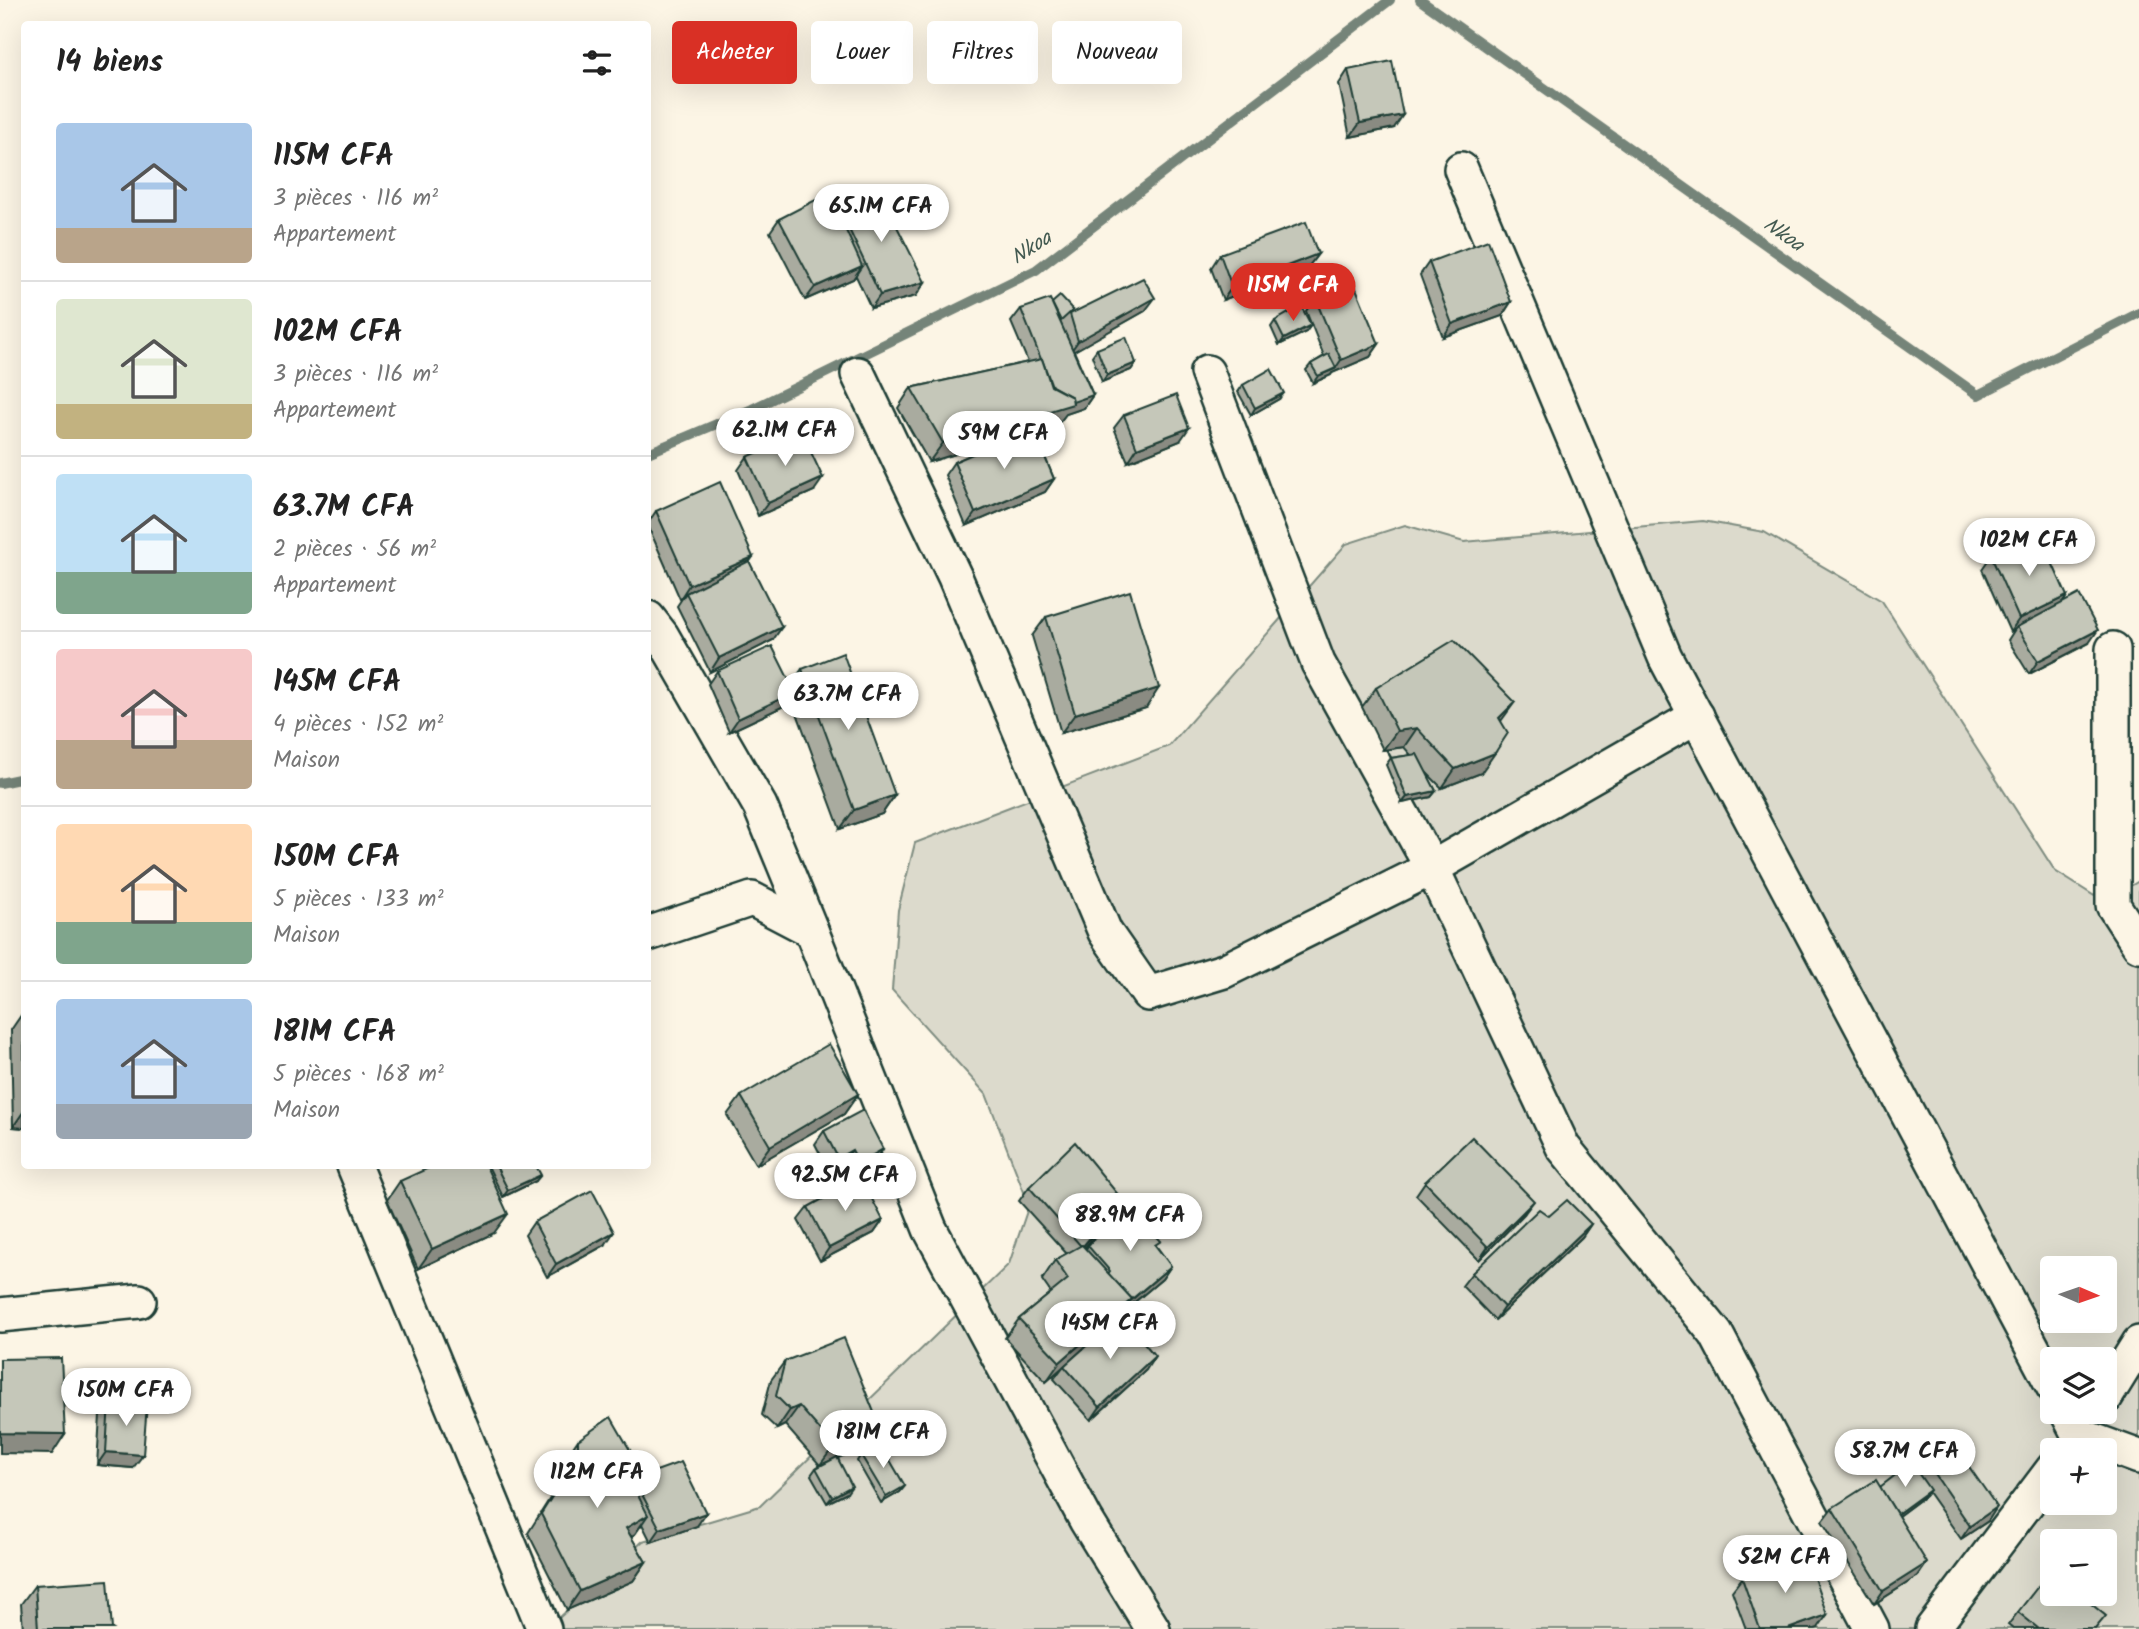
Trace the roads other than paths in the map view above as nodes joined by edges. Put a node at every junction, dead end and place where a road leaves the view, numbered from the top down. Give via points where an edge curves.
1 (1461, 169) dead end
2 (1207, 372) dead end
3 (858, 374) dead end
4 (651, 622) edge
5 (2113, 649) dead end
6 (1697, 716) junction
7 (1432, 868) junction
8 (811, 930) junction
9 (651, 933) edge
10 (2139, 944) edge
11 (355, 1169) edge
12 (139, 1301) dead end
13 (0, 1315) edge
14 (2139, 1343) edge
15 (2040, 1362) edge
16 (2117, 1379) edge
17 (2077, 1427) edge
18 (2139, 1457) edge
19 (2040, 1486) edge
20 (544, 1629) edge
21 (1153, 1629) edge
22 (1872, 1629) edge
23 (1933, 1629) edge

1 - 6 street via 1665,657
2 - 7 street via 1318,663
3 - 7 street via 956,577 1105,932 1148,995 1224,971
4 - 8 street via 760,806
5 - 10 street via 2113,905
6 - 7 street
6 - 15 street
7 - 22 street via 1563,1147 1716,1334
8 - 9 street via 752,899
8 - 21 street via 930,1229 1086,1520
11 - 20 street
12 - 13 street
14 - 16 street
17 - 18 street
19 - 23 street

